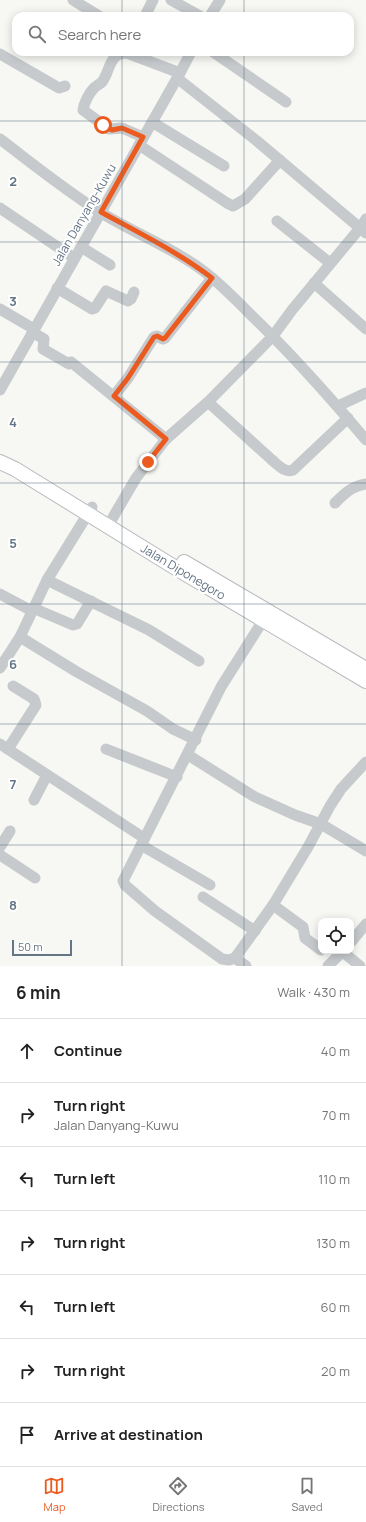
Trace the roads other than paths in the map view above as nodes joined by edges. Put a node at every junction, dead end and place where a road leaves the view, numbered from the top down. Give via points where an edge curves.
1 (73, 0) edge
2 (153, 0) edge
3 (171, 0) edge
4 (220, 0) edge
5 (92, 12) edge
6 (147, 12) edge
7 (193, 12) edge
8 (212, 12) edge
9 (0, 54) edge
10 (117, 56) edge
11 (136, 56) edge
12 (189, 56) edge
13 (218, 56) edge
14 (178, 76) junction
15 (65, 86) dead end
16 (286, 102) dead end
17 (152, 122) junction
18 (0, 139) edge
19 (141, 141) junction
20 (280, 160) junction
21 (224, 166) dead end
22 (0, 208) edge
23 (101, 212) junction
24 (277, 221) dead end
25 (364, 226) edge
26 (81, 247) junction
27 (74, 258) junction
28 (330, 263) junction
29 (110, 265) dead end
30 (212, 278) junction
31 (314, 283) junction
32 (57, 288) junction
33 (134, 292) dead end
34 (0, 309) edge
35 (366, 328) edge
36 (33, 330) junction
37 (273, 336) junction
38 (0, 390) edge
39 (366, 393) edge
40 (114, 396) junction
41 (208, 402) junction
42 (338, 406) junction
43 (348, 418) junction
44 (166, 439) junction
45 (366, 440) edge
46 (0, 455) edge
47 (0, 462) edge
48 (366, 484) edge
49 (335, 503) dead end
50 (89, 510) junction
51 (112, 519) junction
52 (47, 580) junction
53 (0, 594) edge
54 (91, 601) junction
55 (32, 610) junction
56 (265, 616) junction
57 (20, 637) junction
58 (199, 661) dead end
59 (360, 666) edge
60 (0, 668) edge
61 (366, 681) edge
62 (13, 686) dead end
63 (196, 740) junction
64 (4, 746) edge
65 (106, 749) dead end
66 (188, 755) junction
67 (366, 762) edge
68 (47, 775) junction
69 (176, 777) junction
70 (34, 800) dead end
71 (321, 824) junction
72 (10, 831) dead end
73 (142, 842) junction
74 (0, 846) edge
75 (366, 851) edge
76 (0, 855) edge
77 (35, 878) dead end
78 (210, 885) dead end
79 (203, 897) dead end
80 (273, 905) junction
81 (366, 924) edge
82 (255, 931) junction
83 (354, 938) edge
84 (318, 947) edge
85 (325, 954) edge
86 (340, 954) edge
87 (346, 954) edge
88 (235, 958) junction
89 (331, 963) edge
90 (246, 966) edge
91 (360, 966) edge

1 - 5 street
2 - 6 street
3 - 7 street
4 - 8 street
9 - 15 street via 59,88
10 - 19 street via 102,82 93,88 83,110 109,129 122,128
11 - 14 street
12 - 14 street, Jalan Danyang-Kuwu
13 - 16 street
14 - 17 street, Jalan Danyang-Kuwu
14 - 20 street
17 - 19 street, Jalan Danyang-Kuwu
17 - 21 street
18 - 23 street via 39,170
19 - 20 street via 233,206 245,200
19 - 23 street, Jalan Danyang-Kuwu
20 - 25 street
22 - 27 street
23 - 26 street, Jalan Danyang-Kuwu
23 - 30 street via 168,248
24 - 28 street
25 - 28 street
26 - 27 street, Jalan Danyang-Kuwu
26 - 29 street
27 - 32 street, Jalan Danyang-Kuwu
28 - 31 street
30 - 37 street
30 - 40 street via 165,338 154,337
31 - 35 street
31 - 37 street
32 - 33 street via 92,309 106,291 128,301
32 - 36 street, Jalan Danyang-Kuwu
34 - 36 street
36 - 38 street, Jalan Danyang-Kuwu
36 - 40 street via 44,339 43,349 70,363
37 - 41 street
37 - 42 street
39 - 42 street
40 - 44 street
41 - 43 street via 288,471 293,470
41 - 44 street
42 - 43 street
43 - 45 street
44 - 51 street via 136,478
46 - 50 main road, Jalan Diponegoro via 50,482
47 - 50 main road, Jalan Diponegoro
48 - 49 street via 347,491
50 - 51 main road, Jalan Diponegoro
50 - 52 street
50 - 56 main road, Jalan Diponegoro via 179,570
51 - 56 main road, Jalan Diponegoro
52 - 54 street
52 - 55 street
53 - 55 street
54 - 55 street via 77,624 73,625
54 - 58 street via 149,630
55 - 57 street
56 - 59 main road, Jalan Diponegoro
56 - 63 street via 221,687
57 - 60 street
57 - 63 street
59 - 61 main road, Jalan Diponegoro
62 - 64 street via 34,699 36,704 34,710
63 - 66 street
64 - 68 street
65 - 69 street
66 - 69 street
66 - 71 street via 255,797
67 - 71 street via 341,789
68 - 70 street
68 - 73 street
69 - 73 street
71 - 75 street
71 - 80 street
72 - 74 street
73 - 78 street
73 - 88 street via 123,883 155,911 222,959
76 - 77 street
79 - 82 street
80 - 82 street
80 - 84 street via 303,927 305,938
81 - 83 street
82 - 88 street
85 - 89 street
86 - 89 street
87 - 91 street
88 - 90 street

